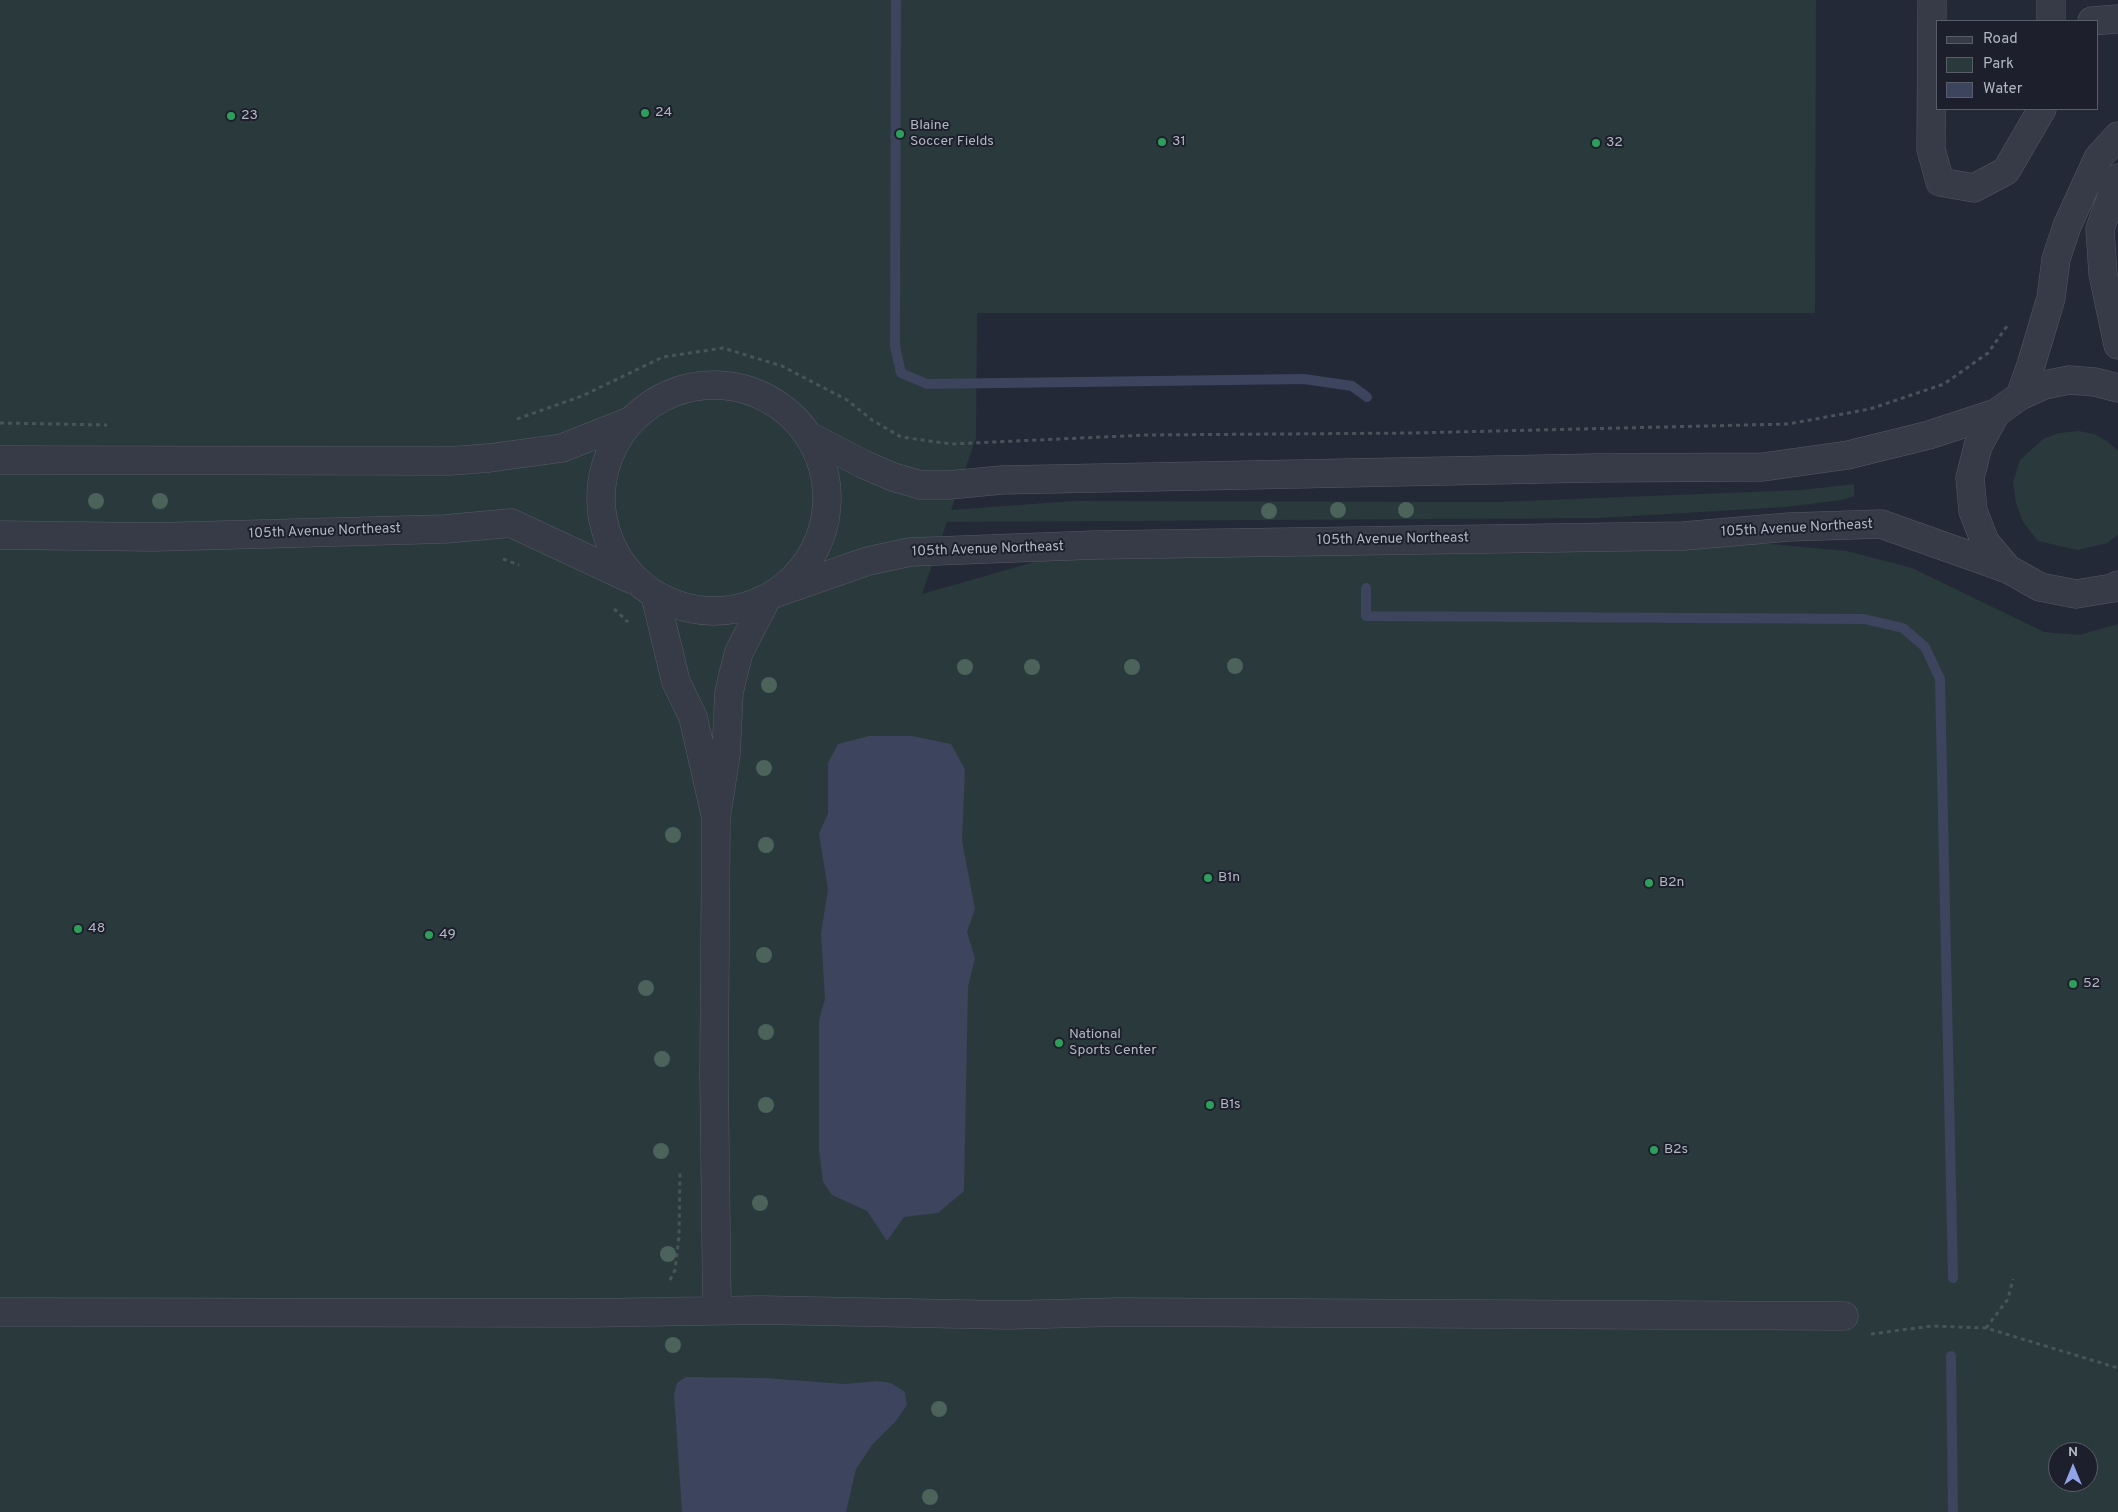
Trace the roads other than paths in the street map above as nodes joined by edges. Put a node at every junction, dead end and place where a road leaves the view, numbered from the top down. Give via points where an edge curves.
1 (1932, 0) edge
2 (2051, 0) edge
3 (2118, 19) edge
4 (2051, 20) edge
5 (2098, 21) edge
6 (2041, 110) edge
7 (2118, 136) edge
8 (2118, 178) edge
9 (2118, 345) edge
10 (2118, 388) edge
11 (2020, 396) junction
12 (1996, 413) junction
13 (628, 422) junction
14 (811, 437) junction
15 (0, 460) edge
16 (0, 534) edge
17 (2008, 569) junction
18 (2118, 585) edge
19 (646, 588) junction
20 (772, 595) junction
21 (716, 818) junction
22 (717, 1310) junction
23 (0, 1312) edge
24 (1844, 1316) dead end

1 - 6 street via 1931,149 1940,182 1974,188 2006,171
2 - 4 street
3 - 5 street
7 - 11 street via 2098,158 2067,226 2056,259 2048,306
8 - 9 street via 2100,229 2103,274
10 - 11 street, 105th Avenue Northeast via 2069,380 2044,385
11 - 12 street, 105th Avenue Northeast
12 - 14 street, 105th Avenue Northeast via 1929,435 1848,455 1762,467 1012,480 949,485 921,485 893,477
12 - 17 street, 105th Avenue Northeast via 1978,446 1970,478 1972,511 1985,542
13 - 14 street, 105th Avenue Northeast via 662,396 702,384 744,387 782,406
13 - 15 street, 105th Avenue Northeast via 562,448 449,461
13 - 19 street, 105th Avenue Northeast via 610,452 600,486 602,521 615,554
14 - 20 street, 105th Avenue Northeast via 825,471 828,508 818,543 798,574
16 - 19 street, 105th Avenue Northeast via 154,537 446,529 512,523
17 - 18 street, 105th Avenue Northeast via 2040,587 2076,594
17 - 20 street, 105th Avenue Northeast via 1881,524 1789,527 1683,536 1094,545 910,552 868,561
19 - 20 street, 105th Avenue Northeast via 676,605 700,610 747,606
19 - 21 street via 676,682 693,717
20 - 21 street via 740,652 733,675
21 - 22 street via 714,1074
22 - 23 street via 588,1313
22 - 24 street via 1008,1315 1119,1312

